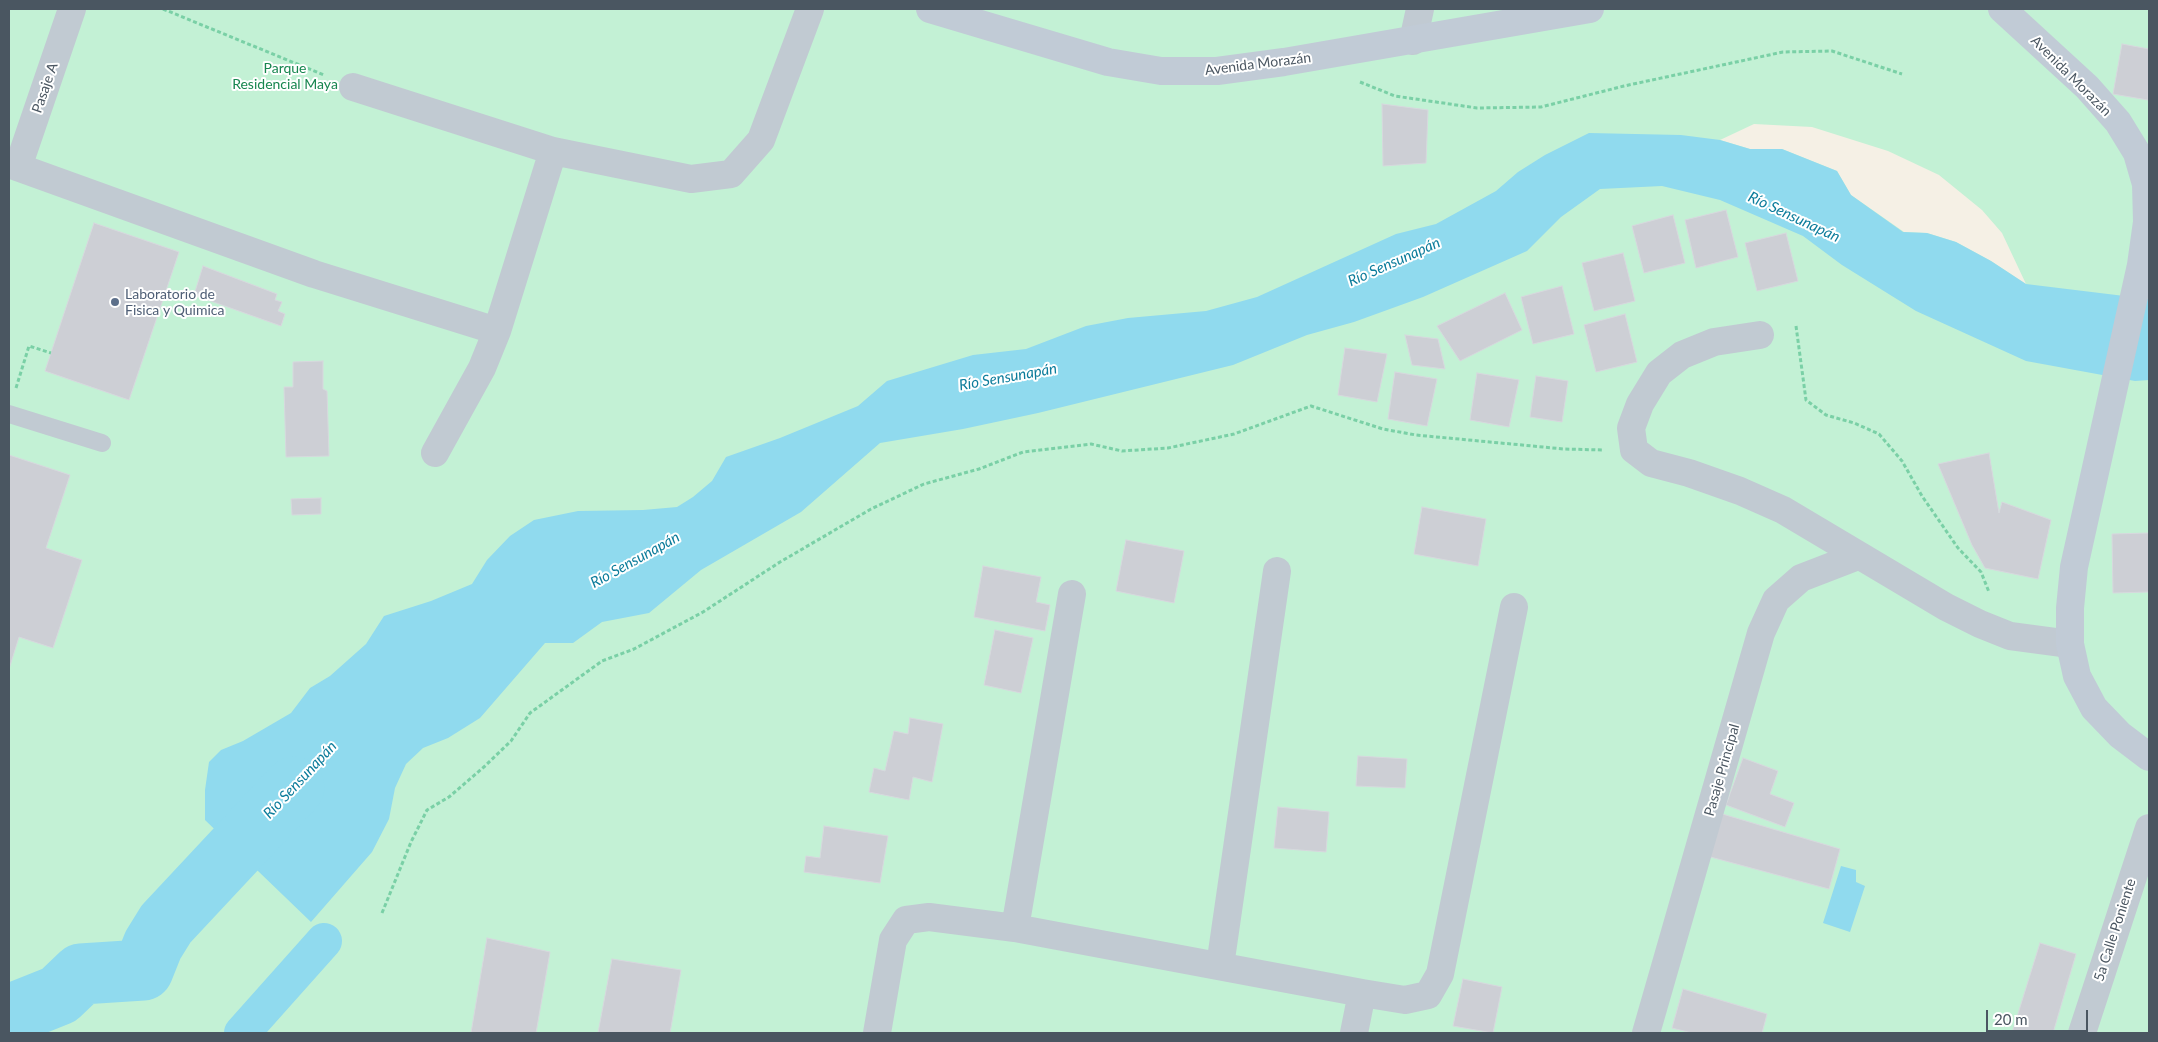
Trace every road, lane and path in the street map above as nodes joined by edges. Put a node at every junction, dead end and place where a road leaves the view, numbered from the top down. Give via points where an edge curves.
1 (72, 9) edge
2 (163, 9) edge
3 (810, 9) edge
4 (930, 9) edge
5 (1420, 9) edge
6 (1590, 9) edge
7 (2002, 9) edge
8 (1413, 41) junction
9 (1365, 48) junction
10 (1902, 74) dead end
11 (353, 86) joint
12 (553, 151) junction
13 (13, 165) edge
14 (1796, 326) dead end
15 (497, 331) junction
16 (1760, 335) dead end
17 (51, 353) dead end
18 (14, 392) dead end
19 (9, 414) edge
20 (102, 443) dead end
21 (1634, 450) junction
22 (435, 452) dead end
23 (1858, 556) junction
24 (1276, 571) dead end
25 (1072, 594) dead end
26 (1514, 607) dead end
27 (2010, 636) junction
28 (2070, 644) junction
29 (2149, 757) edge
30 (2149, 828) edge
31 (382, 913) dead end
32 (1015, 928) junction
33 (1220, 966) junction
34 (1362, 993) junction
35 (877, 1033) edge
36 (1354, 1033) edge
37 (1646, 1033) edge
38 (2082, 1033) edge

1 - 13 street, Pasaje A
2 - 11 path
3 - 12 street via 761,140 731,174 691,179
4 - 9 main road, Avenida Morazán via 1108,62 1161,72 1217,71
5 - 8 street
6 - 8 main road, Avenida Morazán
7 - 28 main road, Avenida Morazán via 2087,87 2118,122 2137,153 2146,184 2147,222 2141,266 2074,567
8 - 9 main road, Avenida Morazán
9 - 10 path via 1358,81 1396,96 1477,108 1541,108 1624,86 1783,52 1832,51
11 - 12 street
12 - 15 street
13 - 15 street via 314,274
14 - 27 path via 1806,400 1826,416 1879,434 1902,461 1958,548 1981,572
15 - 22 street via 482,368
16 - 21 street via 1714,342 1682,355 1659,373 1640,404 1631,428
17 - 18 path via 29,346
19 - 20 lane
21 - 23 street via 1651,463 1740,490 1783,510
21 - 31 path via 1564,449 1416,435 1383,429 1311,406 1234,434 1168,448 1122,451 1091,444 1023,452 979,469 924,484 872,509 780,562 703,612 634,649 602,661 530,712 511,740 485,766 449,797 427,810 410,842
23 - 27 street via 1946,607
23 - 37 street, Pasaje Principal via 1801,578 1776,600 1772,608 1761,633
24 - 33 street
25 - 32 street
26 - 34 street via 1440,974 1428,996 1405,1000
27 - 28 street
28 - 29 main road, Avenida Morazán via 2077,676 2094,708 2120,735
30 - 38 street, 5a Calle Poniente
32 - 33 street
32 - 35 street via 929,916 906,920 893,940
33 - 34 street
34 - 36 street

